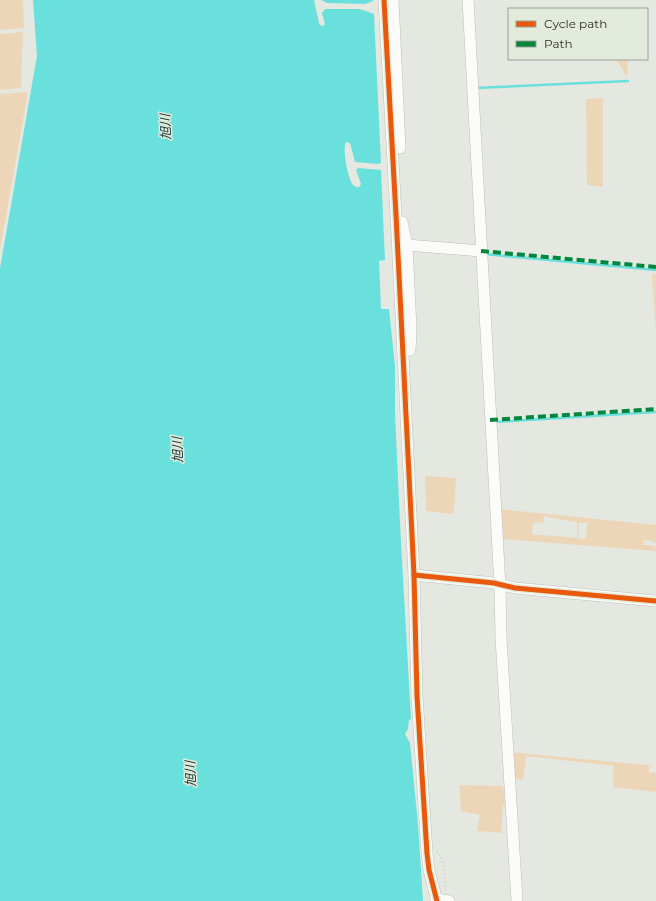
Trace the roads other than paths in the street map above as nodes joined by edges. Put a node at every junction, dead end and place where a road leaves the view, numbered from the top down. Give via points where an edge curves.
1 (384, 0) edge
2 (393, 0) edge
3 (468, 0) edge
4 (399, 215) junction
5 (407, 245) junction
6 (478, 250) junction
7 (403, 350) junction
8 (414, 575) junction
9 (498, 586) junction
10 (656, 601) edge
11 (436, 900) edge
12 (449, 901) edge
13 (517, 901) edge

1 - 4 street
2 - 4 street via 402,188
3 - 6 street
4 - 5 street
4 - 7 street
5 - 6 street
5 - 7 street via 410,350
6 - 9 street
7 - 8 street
8 - 9 street
8 - 11 street via 417,696 427,853
9 - 10 street
9 - 13 street
11 - 12 street

